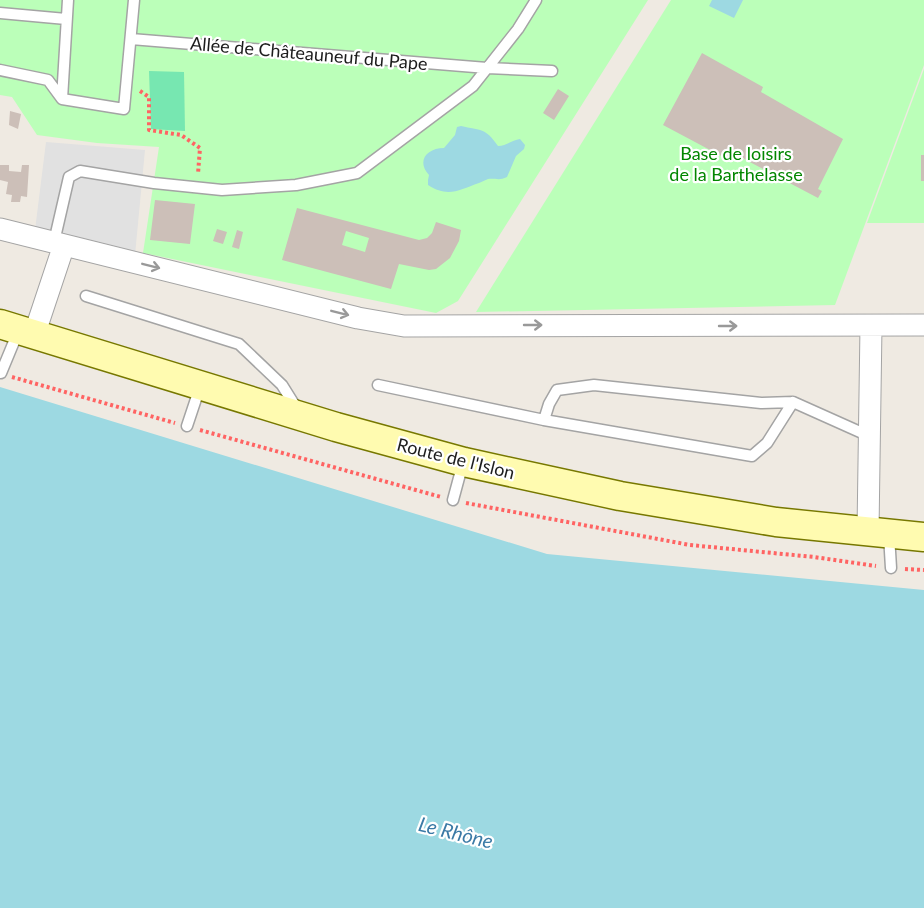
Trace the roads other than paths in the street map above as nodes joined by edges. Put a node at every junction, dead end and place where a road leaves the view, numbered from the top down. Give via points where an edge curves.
1 (68, 0) edge
2 (134, 0) edge
3 (536, 0) edge
4 (0, 14) edge
5 (66, 19) junction
6 (131, 39) junction
7 (487, 68) junction
8 (0, 70) edge
9 (552, 70) dead end
10 (62, 99) junction
11 (0, 229) edge
12 (59, 243) junction
13 (86, 297) dead end
14 (924, 325) edge
15 (871, 326) junction
16 (18, 330) edge
17 (1, 374) edge
18 (378, 385) dead end
19 (201, 386) junction
20 (793, 402) junction
21 (302, 417) junction
22 (544, 420) junction
23 (187, 426) dead end
24 (869, 436) junction
25 (464, 462) junction
26 (453, 500) dead end
27 (878, 533) junction
28 (924, 537) edge
29 (891, 568) dead end

1 - 5 lane
2 - 6 lane
3 - 7 lane
4 - 5 lane
5 - 10 lane
6 - 7 lane, Allée de Châteauneuf du Pape
6 - 10 lane via 124,109
7 - 9 lane, Allée de Châteauneuf du Pape
7 - 12 lane via 473,86 357,173 297,185 222,190 80,171 69,177
8 - 10 lane via 48,81
11 - 12 street
12 -> 15 street via 404,326
12 - 16 street
13 - 21 lane via 239,345 282,385
14 - 15 street
15 - 24 street
16 - 17 lane
16 - 19 street, Route de l'Islon
18 - 22 lane
19 - 21 street, Route de l'Islon
19 - 23 lane
20 - 22 lane via 761,403 594,385 557,390
20 - 22 lane via 767,443 752,456
20 - 24 lane
21 - 25 street, Route de l'Islon
24 - 27 street
25 - 26 lane
25 - 27 street, Route de l'Islon via 620,496 776,522
27 - 28 street, Route de l'Islon
27 - 29 lane

